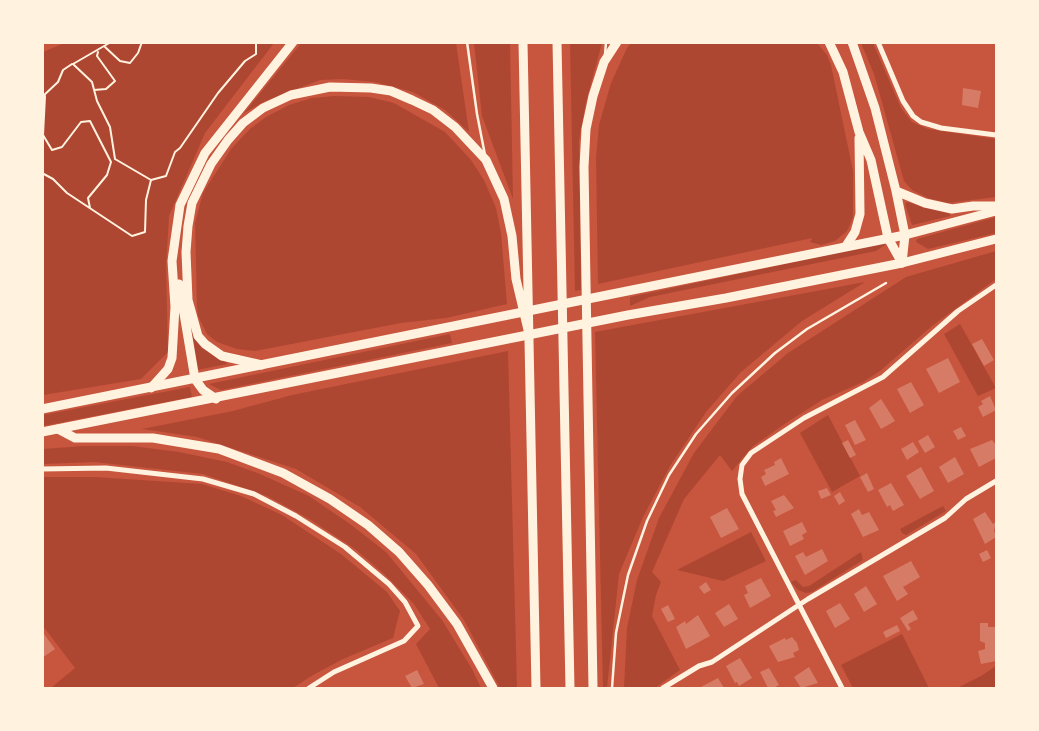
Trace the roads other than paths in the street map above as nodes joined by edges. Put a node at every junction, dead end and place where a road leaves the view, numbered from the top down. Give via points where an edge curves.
1 (293, 42) edge
2 (468, 42) edge
3 (523, 42) edge
4 (557, 42) edge
5 (606, 42) edge
6 (617, 42) edge
7 (829, 42) edge
8 (852, 42) edge
9 (878, 42) edge
10 (604, 62) junction
11 (860, 132) junction
12 (996, 135) edge
13 (486, 160) junction
14 (896, 191) junction
15 (996, 206) edge
16 (996, 211) edge
17 (905, 235) junction
18 (888, 238) junction
19 (996, 239) edge
20 (846, 246) junction
21 (175, 247) junction
22 (902, 263) junction
23 (886, 283) dead end
24 (996, 285) edge
25 (529, 334) junction
26 (262, 365) junction
27 (195, 379) junction
28 (151, 388) junction
29 (216, 399) junction
30 (42, 409) edge
31 (58, 429) junction
32 (42, 432) edge
33 (42, 470) edge
34 (996, 481) edge
35 (800, 605) junction
36 (309, 688) edge
37 (493, 688) edge
38 (536, 688) edge
39 (570, 688) edge
40 (594, 688) edge
41 (612, 688) edge
42 (663, 688) edge
43 (842, 688) edge

1 - 21 highway via 205,153 180,205
2 - 13 lane
3 - 25 highway
4 - 39 highway
5 - 10 lane
6 - 10 highway
7 - 11 highway via 843,72
8 - 14 highway via 875,108
9 - 12 street via 903,101 913,116 941,128
10 - 40 highway via 588,121 584,167
11 - 18 highway via 870,160
11 - 20 highway via 860,214 855,232
13 - 25 highway via 504,199 516,279
13 - 26 highway via 455,127 433,110 391,91 330,86 291,95 263,108 243,123 211,164 192,203 186,252 188,300 198,336 205,344 222,356
14 - 15 highway via 925,203 952,209
14 - 17 highway
16 - 17 highway
17 - 18 highway
17 - 22 highway
18 - 20 highway
18 - 22 highway
19 - 22 highway
20 - 26 highway
21 - 27 highway
21 - 28 highway via 172,261 175,307 172,358 168,369
22 - 29 highway
23 - 41 lane via 807,329 775,353 732,393 696,434 669,475 650,513 628,575 616,633
24 - 35 street via 958,311 883,376 804,418 751,454 742,465 742,494
25 - 38 highway
26 - 27 highway
27 - 28 highway
27 - 29 highway
28 - 30 highway
29 - 31 highway
31 - 32 highway
31 - 37 highway via 75,438 153,438 219,449 283,473 330,499 368,525 399,552 428,585 457,624
33 - 36 street via 106,468 203,479 254,494 296,516 345,548 389,584 405,602 418,626 404,641 334,672
34 - 35 street via 966,499 945,518
35 - 42 street via 712,662 699,666
35 - 43 street

